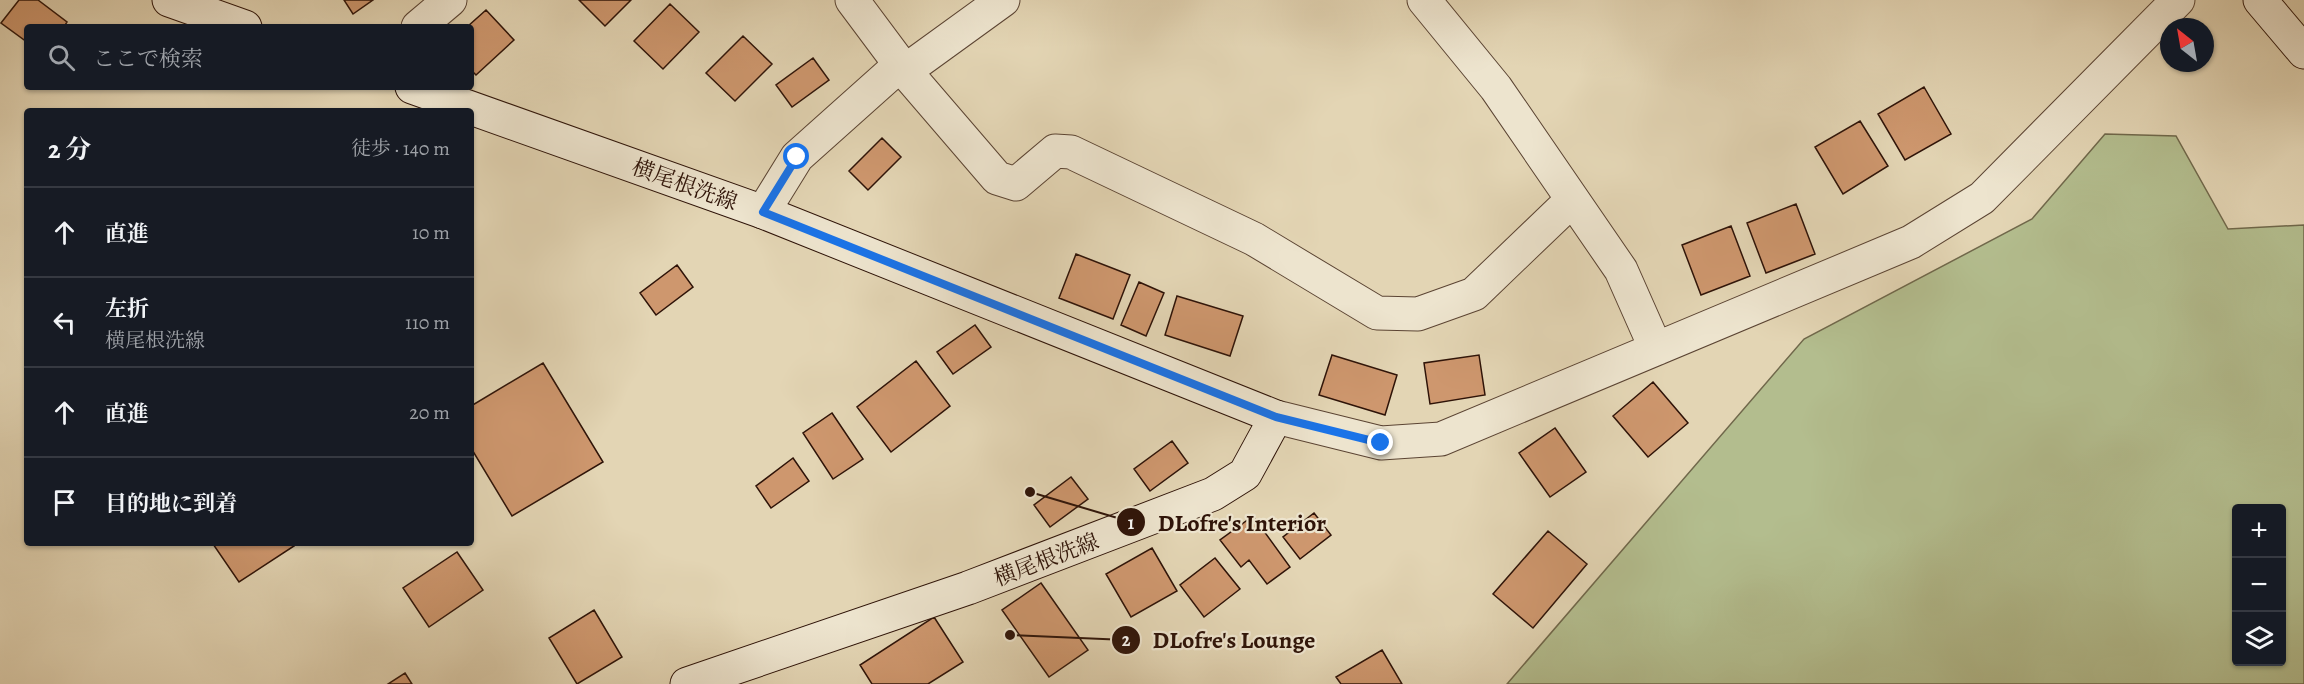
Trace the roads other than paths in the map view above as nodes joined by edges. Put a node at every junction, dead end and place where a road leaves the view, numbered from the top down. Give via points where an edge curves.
1 (170, 0) edge
2 (450, 0) edge
3 (852, 0) edge
4 (1003, 0) edge
5 (1424, 0) edge
6 (2178, 0) edge
7 (2260, 0) edge
8 (236, 24) edge
9 (422, 24) edge
10 (2304, 52) edge
11 (905, 71) junction
12 (420, 90) edge
13 (471, 108) edge
14 (474, 109) edge
15 (1572, 200) junction
16 (763, 212) junction
17 (1656, 350) junction
18 (1276, 417) junction
19 (690, 684) edge

1 - 8 street
2 - 9 street
3 - 11 street
4 - 11 street
5 - 15 street via 1496,88
6 - 17 street via 1982,198 1911,242
7 - 10 street
11 - 15 street via 997,178 1016,184 1055,151 1071,152 1254,238 1377,313 1418,314 1474,294
11 - 16 street via 891,73 797,157
12 - 13 street, 横尾根洗線
14 - 16 street, 横尾根洗線
15 - 17 street via 1621,270
16 - 18 street, 横尾根洗線
17 - 18 street via 1441,439 1381,443
18 - 19 street, 横尾根洗線 via 1245,474 1213,494 968,588

